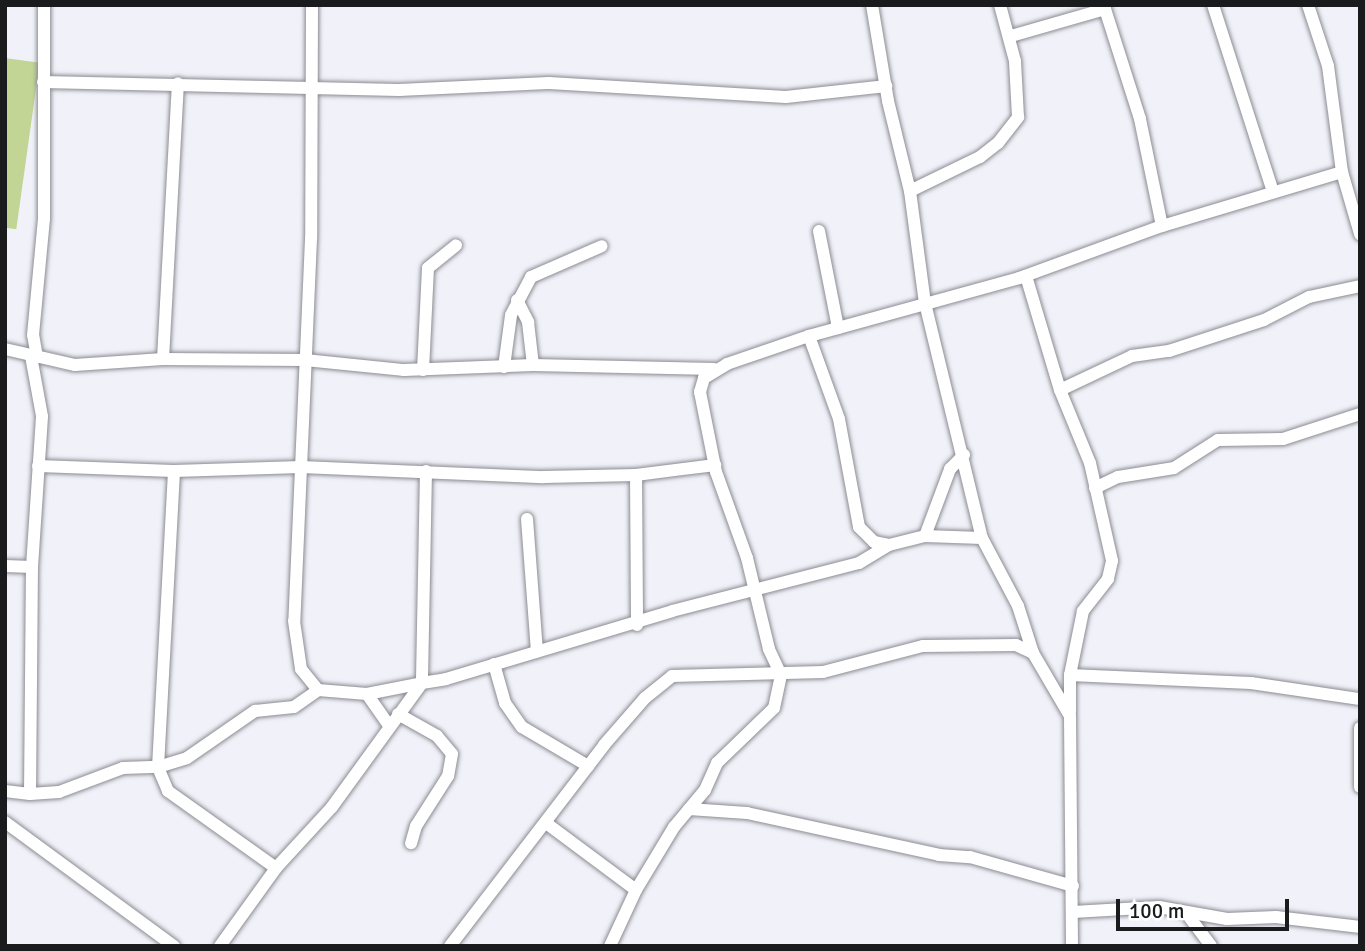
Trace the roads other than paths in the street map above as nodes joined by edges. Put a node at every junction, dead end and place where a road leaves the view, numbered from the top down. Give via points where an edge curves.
1 (44, 5) edge
2 (312, 5) edge
3 (872, 5) edge
4 (1000, 5) edge
5 (1213, 5) edge
6 (1308, 5) edge
7 (1110, 7) edge
8 (1011, 36) junction
9 (43, 82) junction
10 (178, 83) junction
11 (312, 86) junction
12 (886, 86) junction
13 (1342, 172) junction
14 (909, 191) junction
15 (1348, 191) junction
16 (1273, 192) junction
17 (1360, 198) edge
18 (1161, 226) junction
19 (819, 231) dead end
20 (1360, 234) edge
21 (456, 245) dead end
22 (602, 246) dead end
23 (1026, 275) junction
24 (1360, 286) edge
25 (517, 300) junction
26 (925, 303) junction
27 (838, 328) junction
28 (809, 336) junction
29 (5, 349) edge
30 (34, 356) junction
31 (163, 359) junction
32 (305, 360) junction
33 (533, 365) junction
34 (504, 367) junction
35 (714, 369) junction
36 (423, 370) junction
37 (1060, 390) junction
38 (1360, 414) edge
39 (964, 455) junction
40 (715, 465) junction
41 (38, 466) junction
42 (301, 467) junction
43 (174, 471) junction
44 (426, 471) junction
45 (636, 475) junction
46 (1095, 488) junction
47 (527, 519) dead end
48 (925, 536) junction
49 (982, 538) junction
50 (889, 545) junction
51 (5, 566) edge
52 (32, 567) junction
53 (756, 590) junction
54 (637, 625) junction
55 (537, 652) junction
56 (1033, 653) junction
57 (495, 664) junction
58 (781, 675) junction
59 (1070, 675) junction
60 (422, 683) junction
61 (318, 690) junction
62 (367, 694) junction
63 (1360, 699) edge
64 (398, 714) junction
65 (1070, 716) junction
66 (389, 726) junction
67 (1360, 728) edge
68 (588, 766) junction
69 (158, 767) junction
70 (1360, 788) edge
71 (5, 791) edge
72 (30, 793) junction
73 (689, 809) junction
74 (5, 822) edge
75 (546, 823) junction
76 (411, 843) dead end
77 (276, 868) junction
78 (1073, 886) junction
79 (636, 890) junction
80 (1073, 912) junction
81 (1187, 914) junction
82 (1360, 927) edge
83 (174, 946) edge
84 (220, 946) edge
85 (450, 946) edge
86 (610, 946) edge
87 (1072, 946) edge
88 (1211, 946) edge

1 - 9 street
2 - 11 street
3 - 12 street
4 - 8 street
5 - 16 street
6 - 13 street via 1328,66
7 - 8 street
7 - 18 street via 1140,119
8 - 14 street via 1018,117 980,157
9 - 10 street
9 - 30 street via 44,219
10 - 11 street
10 - 31 street
11 - 12 street via 399,90 560,83 786,97
11 - 32 street
12 - 14 street
13 - 15 street
13 - 16 street
14 - 26 street
15 - 17 street
15 - 20 street
16 - 18 street
18 - 23 street
19 - 27 street
21 - 36 street via 428,268
22 - 25 street via 531,277
23 - 26 street
23 - 37 street
24 - 37 street via 1309,297 1264,320 1169,351 1132,356
25 - 33 street via 528,322
25 - 34 street via 507,331
26 - 27 street
26 - 39 street
27 - 28 street
28 - 35 street
28 - 50 street via 839,419 859,527 874,542
29 - 30 street
30 - 31 street via 75,365
30 - 41 street via 42,416
31 - 32 street
32 - 36 street
32 - 42 street
33 - 34 street
33 - 35 street
34 - 36 street
35 - 40 street via 704,378 700,391
37 - 46 street via 1074,417
38 - 46 street via 1283,439 1218,440 1174,468 1118,477
39 - 48 street via 950,469
39 - 49 street
40 - 45 street
40 - 53 street
41 - 43 street
41 - 52 street
42 - 43 street
42 - 44 street
42 - 61 street via 295,621 301,669
43 - 69 street
44 - 45 street via 544,477
44 - 60 street
45 - 54 street
46 - 59 street via 1112,561 1108,579 1083,611
47 - 55 street
48 - 49 street
48 - 50 street
49 - 56 street via 1018,606
50 - 53 street via 859,563
51 - 52 street
52 - 72 street
53 - 54 street
53 - 58 street via 769,649
54 - 55 street
55 - 57 street
56 - 58 street via 1016,645 912,646 823,672
56 - 65 street
57 - 60 street
57 - 68 street via 505,703 522,727
58 - 68 street via 672,676 645,698
58 - 73 street via 774,708 717,763
59 - 63 street via 1251,683
59 - 65 street
60 - 62 street
60 - 64 street
61 - 62 street
61 - 69 street via 294,707 255,711 187,758
62 - 66 street
64 - 66 street
64 - 76 street via 437,736 452,754 448,776 416,826
65 - 78 street
66 - 77 street via 332,807
67 - 70 street
68 - 75 street
69 - 72 street via 124,768 60,792
69 - 77 street via 168,791
71 - 72 street
73 - 78 street via 747,813 939,855 970,857
73 - 79 street
74 - 83 street
75 - 79 street
75 - 85 street
77 - 84 street
78 - 80 street
79 - 86 street
80 - 81 street via 1159,907
80 - 87 street
81 - 82 street via 1325,920
81 - 88 street

